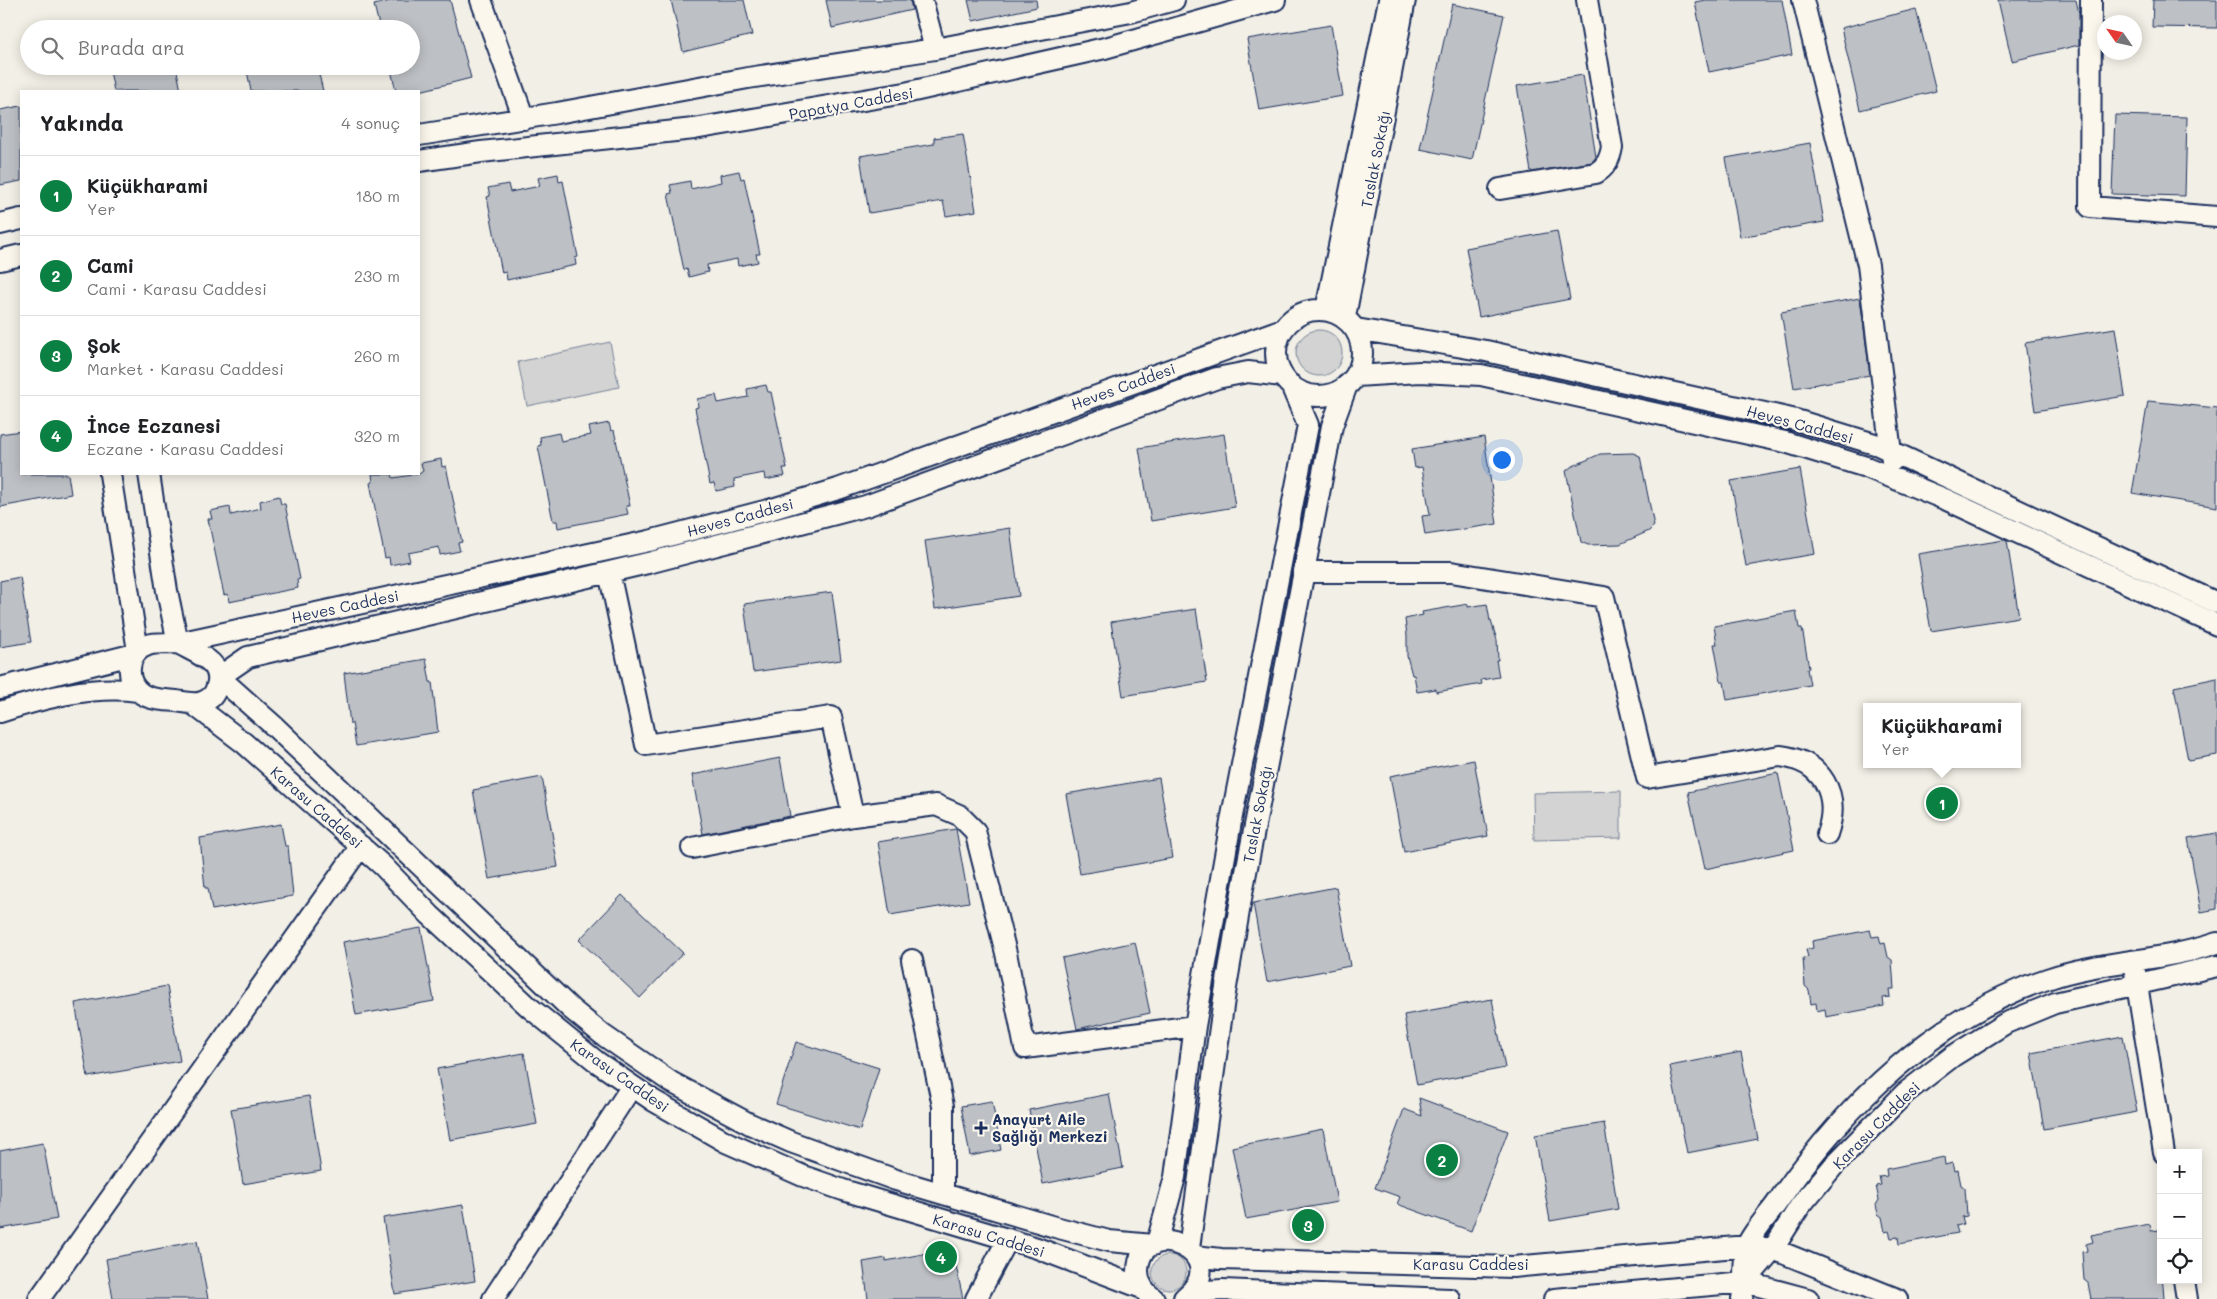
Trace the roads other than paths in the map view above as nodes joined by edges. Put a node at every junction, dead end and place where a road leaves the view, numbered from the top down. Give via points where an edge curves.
1 (481, 0) edge
2 (922, 0) edge
3 (1174, 0) edge
4 (1275, 0) edge
5 (1388, 0) edge
6 (1405, 0) edge
7 (1587, 0) edge
8 (1803, 0) edge
9 (2091, 0) edge
10 (935, 49) junction
11 (524, 119) junction
12 (420, 135) edge
13 (420, 161) edge
14 (1500, 189) dead end
15 (2217, 217) edge
16 (20, 219) edge
17 (0, 224) edge
18 (20, 254) edge
19 (0, 260) edge
20 (1326, 310) junction
21 (1350, 323) junction
22 (1283, 329) junction
23 (1287, 380) junction
24 (1352, 380) junction
25 (1891, 451) junction
26 (110, 475) edge
27 (149, 475) edge
28 (1894, 478) junction
29 (609, 572) junction
30 (1304, 572) junction
31 (2217, 603) edge
32 (2217, 626) edge
33 (178, 643) junction
34 (137, 652) junction
35 (219, 677) junction
36 (0, 688) edge
37 (138, 691) junction
38 (193, 704) junction
39 (0, 712) edge
40 (853, 816) junction
41 (1827, 834) dead end
42 (361, 846) junction
43 (692, 848) dead end
44 (2217, 943) edge
45 (912, 960) dead end
46 (2133, 962) junction
47 (2217, 966) edge
48 (2138, 984) junction
49 (1195, 1026) junction
50 (632, 1086) junction
51 (2163, 1149) edge
52 (943, 1194) junction
53 (1008, 1239) junction
54 (1155, 1244) junction
55 (1747, 1246) junction
56 (1773, 1249) junction
57 (1192, 1252) junction
58 (2185, 1284) edge
59 (1744, 1290) edge
60 (1148, 1295) edge
61 (1186, 1297) edge
62 (39, 1299) edge
63 (493, 1299) edge
64 (976, 1299) edge
65 (1450, 1299) edge
66 (1554, 1299) edge
67 (1808, 1299) edge
68 (1897, 1299) edge
69 (2187, 1299) edge

1 - 11 street
2 - 10 street
3 - 10 street via 1131,12
4 - 13 street, Papatya Caddesi via 1105,48 905,93 694,129
5 - 20 street, Taslak Sokağı
6 - 21 street, Taslak Sokağı
7 - 14 street via 1612,147 1610,156 1596,174
8 - 25 street via 1868,265
9 - 15 street via 2090,207
10 - 11 street via 748,78
11 - 12 street
16 - 17 street
18 - 19 street
20 - 21 street
20 - 22 street via 1302,313
21 - 24 street via 1361,340 1362,353 1361,365
21 - 25 street, Heves Caddesi via 1796,420
22 - 23 street via 1276,352
22 - 33 street, Heves Caddesi via 772,510
23 - 24 street via 1301,392 1313,395 1331,394
23 - 29 street, Heves Caddesi via 1248,372 1217,378 866,506
23 - 49 street, Taslak Sokağı via 1308,425
24 - 28 street, Heves Caddesi via 1420,372 1481,375 1785,442
24 - 30 street, Taslak Sokağı via 1332,426
25 - 28 street
25 - 31 street, Heves Caddesi
26 - 34 street
27 - 33 street
28 - 32 street, Heves Caddesi via 2092,565
29 - 35 street, Heves Caddesi via 248,657
29 - 40 street via 646,745 831,717
30 - 41 street via 1451,572 1604,597 1647,778 1780,756 1792,758 1813,768 1826,784 1832,813
30 - 57 street, Taslak Sokağı via 1240,902
33 - 34 street via 149,644
33 - 35 street via 214,663
34 - 36 street
34 - 37 street via 129,670
35 - 38 street via 215,692 209,699
35 - 52 street, Karasu Caddesi via 571,1009 637,1060 710,1104 758,1128 843,1162
37 - 38 street via 152,698
37 - 39 street via 94,690
38 - 42 street, Karasu Caddesi via 244,743
40 - 43 street
40 - 49 street via 936,804 959,814 975,831 1006,953 1025,1048
42 - 50 street, Karasu Caddesi via 486,969 574,1044
42 - 62 street
44 - 46 street, Karasu Caddesi
45 - 52 street via 943,1106
46 - 48 street
46 - 55 street, Karasu Caddesi via 2076,970 2022,988 1940,1034 1884,1078 1858,1104 1796,1176
47 - 48 street, Karasu Caddesi
48 - 51 street
48 - 56 street, Karasu Caddesi via 2055,1003 2006,1023 1952,1056 1876,1121 1800,1206
49 - 54 street, Taslak Sokağı via 1175,1177
50 - 53 street, Karasu Caddesi via 726,1142 803,1176
50 - 63 street
52 - 54 street, Karasu Caddesi via 1109,1241
53 - 60 street, Karasu Caddesi
53 - 64 street
54 - 57 street, Karasu Caddesi via 1171,1241
54 - 60 street, Taslak Sokağı via 1140,1260 1138,1269
55 - 56 street
55 - 57 street, Karasu Caddesi via 1513,1267 1221,1259
55 - 59 street
56 - 59 street, Karasu Caddesi
56 - 68 street
57 - 61 street, Taslak Sokağı via 1199,1274
58 - 69 street
59 - 66 street
59 - 67 street
61 - 65 street via 1222,1290

